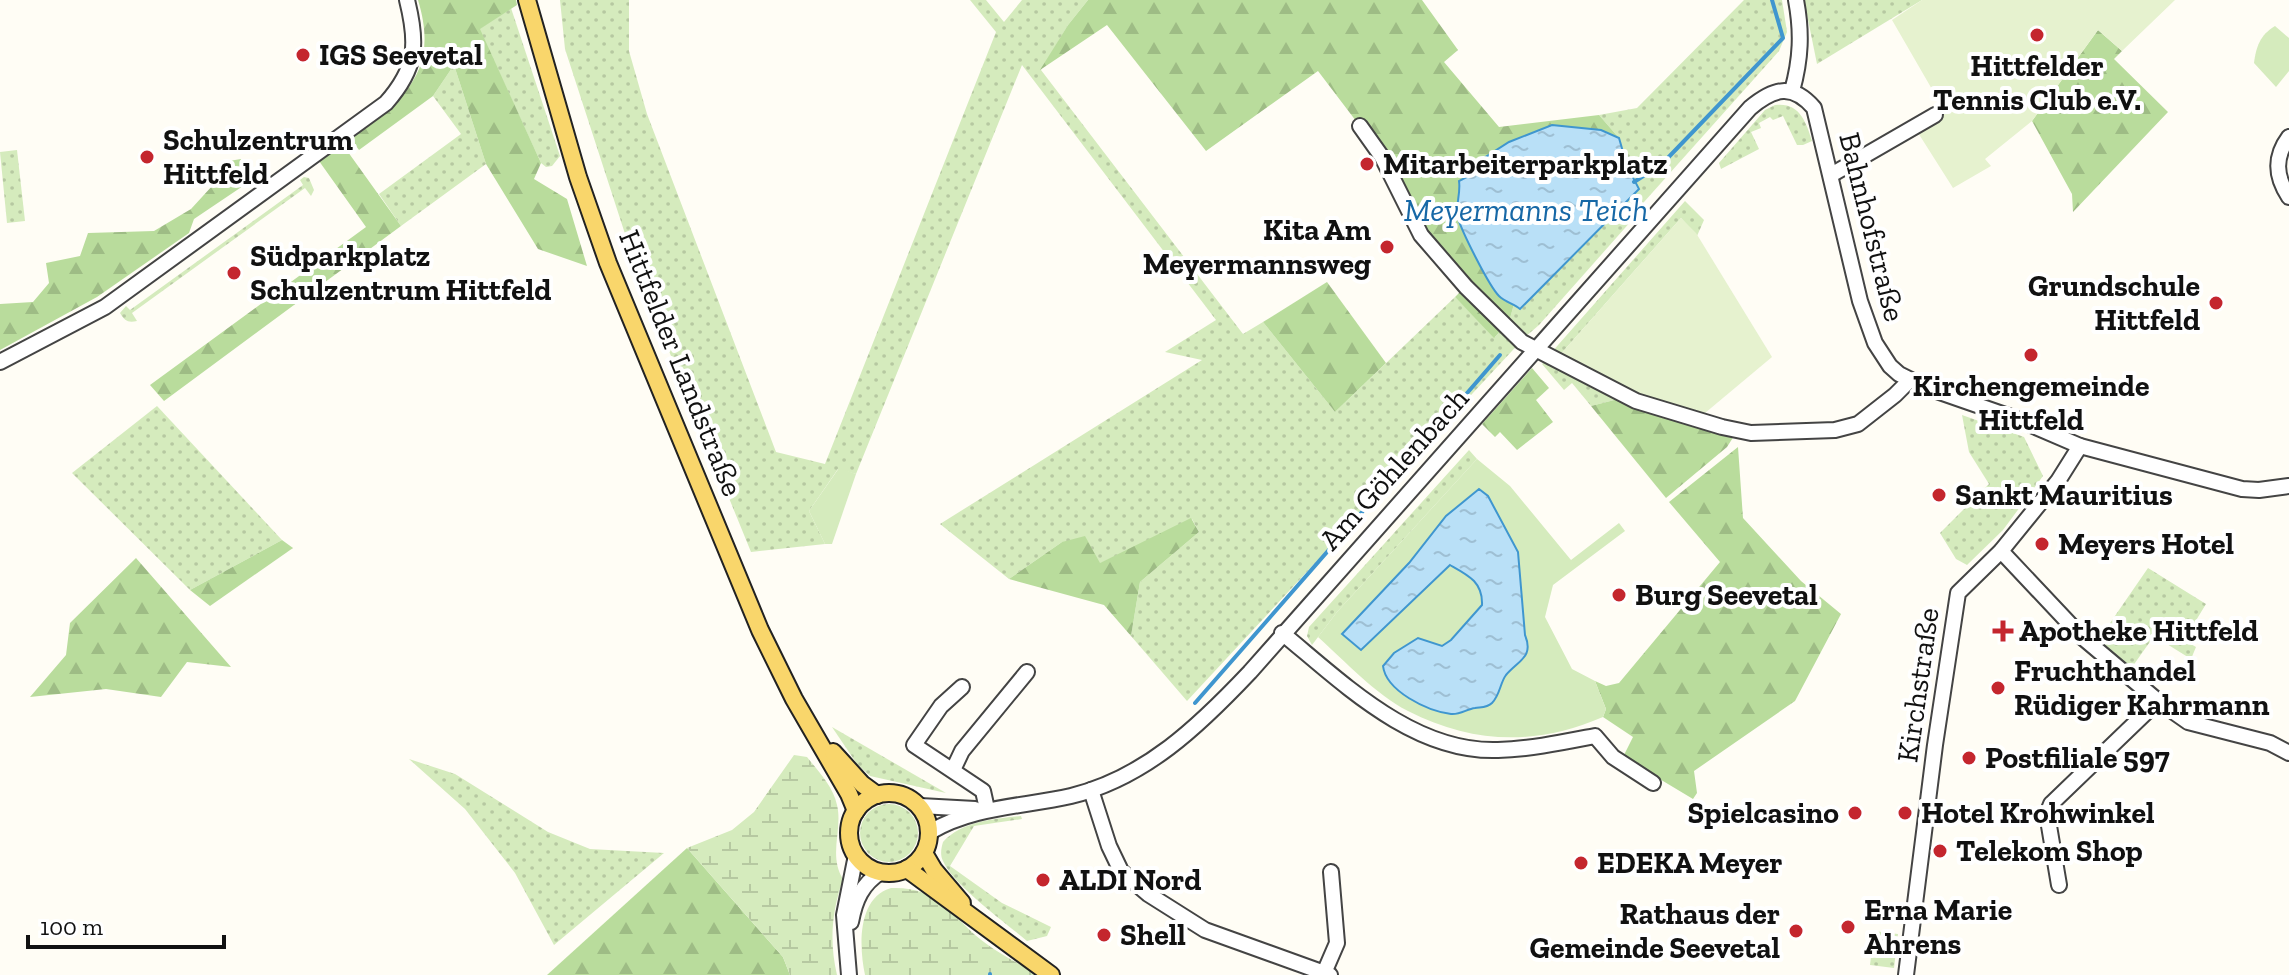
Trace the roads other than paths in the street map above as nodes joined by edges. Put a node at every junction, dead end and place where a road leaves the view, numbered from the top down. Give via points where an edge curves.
1 (407, 0) edge
2 (527, 0) edge
3 (1796, 0) edge
4 (1792, 91) junction
5 (1935, 115) dead end
6 (1360, 126) dead end
7 (2289, 137) edge
8 (1831, 175) junction
9 (2289, 197) edge
10 (1537, 350) junction
11 (0, 362) edge
12 (1910, 380) junction
13 (2080, 446) junction
14 (2289, 486) edge
15 (2001, 551) junction
16 (1282, 633) junction
17 (1027, 672) dead end
18 (962, 687) dead end
19 (2158, 701) junction
20 (816, 734) junction
21 (2284, 751) edge
22 (953, 770) junction
23 (1653, 783) dead end
24 (1091, 790) junction
25 (877, 795) junction
26 (920, 806) junction
27 (987, 809) junction
28 (856, 811) junction
29 (930, 832) junction
30 (924, 853) junction
31 (856, 855) junction
32 (907, 869) junction
33 (881, 872) junction
34 (1331, 872) dead end
35 (2059, 885) dead end
36 (981, 926) junction
37 (846, 958) junction
38 (1327, 974) edge
39 (849, 975) edge
40 (1051, 975) edge
41 (1906, 975) edge

1 - 11 street via 414,50 407,74 386,103 105,307
2 - 20 main road, Hittfelder Landstraße via 608,263 760,630
3 - 4 street via 1801,52
4 - 8 street, Bahnhofstraße via 1814,108
4 - 10 street, Am Göhlenbach via 1767,95 1750,108
5 - 8 street
6 - 10 street via 1382,157 1421,235 1477,298
7 - 9 street via 2277,169
8 - 12 street, Bahnhofstraße via 1872,336 1890,366
10 - 12 street via 1648,406 1751,433 1835,430 1858,424
10 - 16 street, Am Göhlenbach
12 - 13 street, Bahnhofstraße
13 - 14 street, Bahnhofstraße via 2242,489
13 - 15 street, Kirchstraße
15 - 19 street via 2082,637
15 - 41 street, Kirchstraße via 1958,593
16 - 23 street via 1376,708 1435,738 1498,750 1595,736 1613,757
16 - 24 street, Am Göhlenbach via 1182,739 1139,768
17 - 22 street via 962,751
18 - 22 street via 941,706 914,745
19 - 21 street via 2188,722
19 - 35 street via 2059,793 2047,814
20 - 25 main road, Hittfelder Landstraße
20 - 28 main road, Hittfelder Landstraße
22 - 27 street via 983,791
24 - 27 street, Am Göhlenbach
24 - 38 street via 1121,871 1148,894 1205,930
25 - 26 main road via 900,794
25 - 28 main road
26 - 27 street, Am Göhlenbach
26 - 29 main road
27 - 29 street, Am Göhlenbach
28 - 31 main road via 849,833
29 - 30 main road
30 - 32 main road
30 - 36 main road
31 - 33 main road
31 - 37 street via 844,915
32 - 33 main road
32 - 36 main road
33 - 37 street via 859,894
34 - 38 street via 1337,943
36 - 40 main road
37 - 39 street

